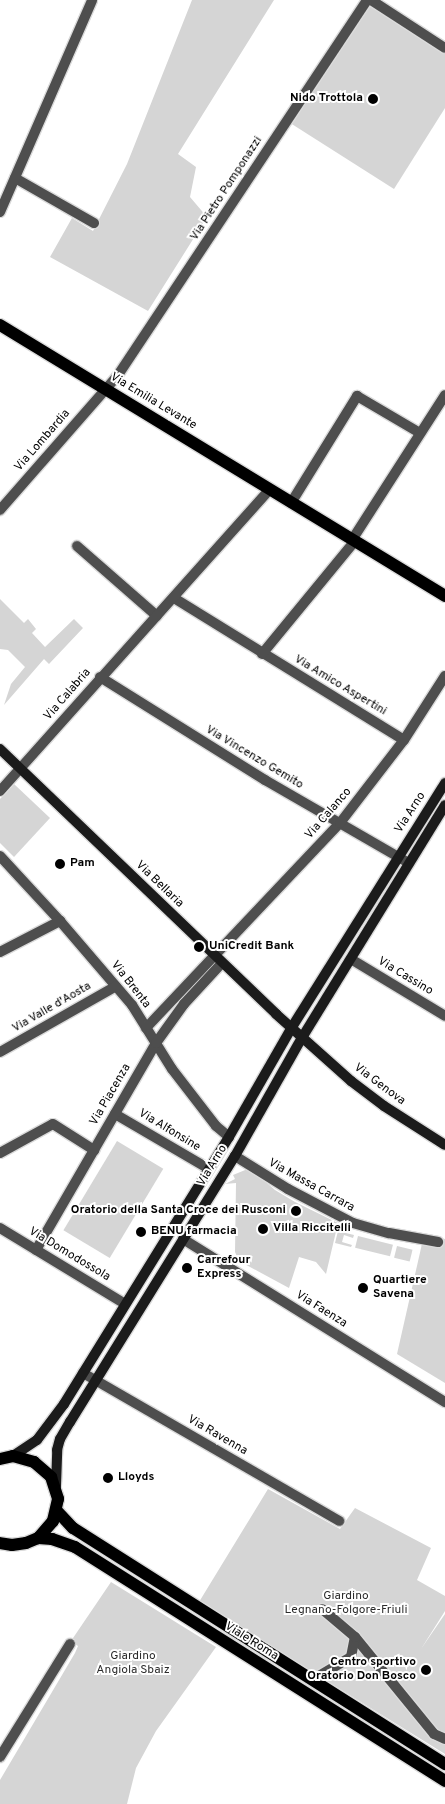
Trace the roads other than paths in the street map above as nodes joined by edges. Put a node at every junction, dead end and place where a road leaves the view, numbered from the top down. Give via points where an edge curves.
1 (92, 0) edge
2 (367, 0) edge
3 (371, 0) edge
4 (445, 48) edge
5 (15, 178) junction
6 (0, 212) edge
7 (94, 222) dead end
8 (0, 325) edge
9 (105, 389) junction
10 (445, 394) edge
11 (420, 433) junction
12 (269, 490) junction
13 (291, 503) junction
14 (0, 510) edge
15 (353, 541) junction
16 (77, 546) dead end
17 (445, 596) edge
18 (174, 598) junction
19 (157, 616) junction
20 (262, 654) junction
21 (445, 676) edge
22 (100, 677) junction
23 (404, 740) junction
24 (0, 749) edge
25 (20, 769) junction
26 (445, 783) edge
27 (0, 791) edge
28 (445, 805) edge
29 (340, 823) junction
30 (0, 856) edge
31 (398, 856) junction
32 (409, 863) junction
33 (60, 921) junction
34 (0, 952) edge
35 (214, 954) junction
36 (351, 959) junction
37 (222, 963) junction
38 (116, 986) junction
39 (445, 1016) edge
40 (292, 1027) junction
41 (146, 1028) junction
42 (303, 1036) junction
43 (156, 1043) junction
44 (0, 1052) edge
45 (115, 1114) junction
46 (229, 1137) junction
47 (445, 1145) edge
48 (94, 1150) junction
49 (0, 1153) edge
50 (235, 1156) junction
51 (209, 1169) junction
52 (0, 1228) edge
53 (183, 1238) junction
54 (438, 1242) dead end
55 (36, 1250) junction
56 (125, 1304) junction
57 (83, 1373) junction
58 (96, 1380) junction
59 (445, 1402) edge
60 (6, 1458) edge
61 (56, 1487) junction
62 (57, 1511) junction
63 (339, 1521) dead end
64 (38, 1538) junction
65 (6, 1544) edge
66 (0, 1552) edge
67 (322, 1609) dead end
68 (355, 1637) junction
69 (70, 1644) dead end
70 (312, 1680) junction
71 (445, 1739) edge
72 (0, 1757) edge
73 (445, 1764) edge
74 (445, 1782) edge

1 - 5 street
2 - 9 street, Via Pietro Pomponazzi via 177,288
3 - 4 street
5 - 6 street
5 - 7 street
8 - 9 main road, Via Emilia Levante
9 - 12 main road, Via Emilia Levante
9 - 14 street, Via Lombardia
10 - 11 street
11 - 13 street via 357,396
11 - 15 street
12 - 13 main road, Via Emilia Levante
12 - 18 street, Via Calabria
13 - 15 main road, Via Emilia Levante
15 - 17 main road, Via Emilia Levante
15 - 20 street
16 - 19 street
18 - 19 street, Via Calabria
18 - 20 street, Via Amico Aspertini
19 - 22 street, Via Calabria
20 - 23 street, Via Amico Aspertini
21 - 23 street, Via Calanco
22 - 25 street, Via Calabria
22 - 29 street, Via Vincenzo Gemito
23 - 29 street, Via Calanco
24 - 25 street, Via Bellaria
25 - 27 street, Via Calabria
25 - 35 street, Via Bellaria
26 - 31 street, Via Arno
28 - 32 street, Via Arno
29 - 31 street, Via Vincenzo Gemito
29 - 35 street, Via Calanco
30 - 33 street, Via Brenta
31 - 32 street
31 - 40 street, Via Arno
32 - 36 street, Via Arno
33 - 34 street
33 - 38 street, Via Brenta
35 - 37 street, Via Bellaria
35 - 41 street
36 - 39 street, Via Cassino
36 - 42 street, Via Arno
37 - 40 street, Via Bellaria
37 - 43 street, Via Piacenza via 184,1004
38 - 41 street, Via Brenta
38 - 44 street, Via Valle d'Aosta
40 - 42 street, Via Bellaria
40 - 46 street, Via Arno
41 - 43 street, Via Brenta
42 - 47 street, Via Genova via 367,1094
42 - 50 street, Via Arno
43 - 45 street, Via Piacenza
43 - 46 street, Via Brenta via 204,1111
45 - 48 street, Via Piacenza
45 - 51 street, Via Alfonsine
46 - 51 street, Via Arno
48 - 49 street via 53,1124
48 - 55 street, Via Piacenza
50 - 53 street, Via Arno
50 - 54 street, Via Massa Carrara via 288,1189 353,1223
51 - 56 street, Via Arno
52 - 55 street, Via Domodossola
53 - 58 street, Via Arno
53 - 59 street, Via Faenza
55 - 56 street, Via Domodossola
56 - 57 street, Via Arno
57 - 58 street, Via Ravenna
57 - 60 street, Via Arno via 37,1440
58 - 61 street, Via Arno via 60,1438 55,1464
58 - 63 street, Via Ravenna
60 - 61 main road via 34,1462 47,1472
61 - 62 main road
62 - 64 main road
62 - 70 main road, Viale Roma via 73,1528
64 - 65 main road via 26,1544
64 - 74 main road, Viale Roma via 75,1547
65 - 66 street
67 - 68 street
68 - 70 street via 351,1657
68 - 71 street via 434,1734
69 - 72 street
70 - 73 main road, Viale Roma

